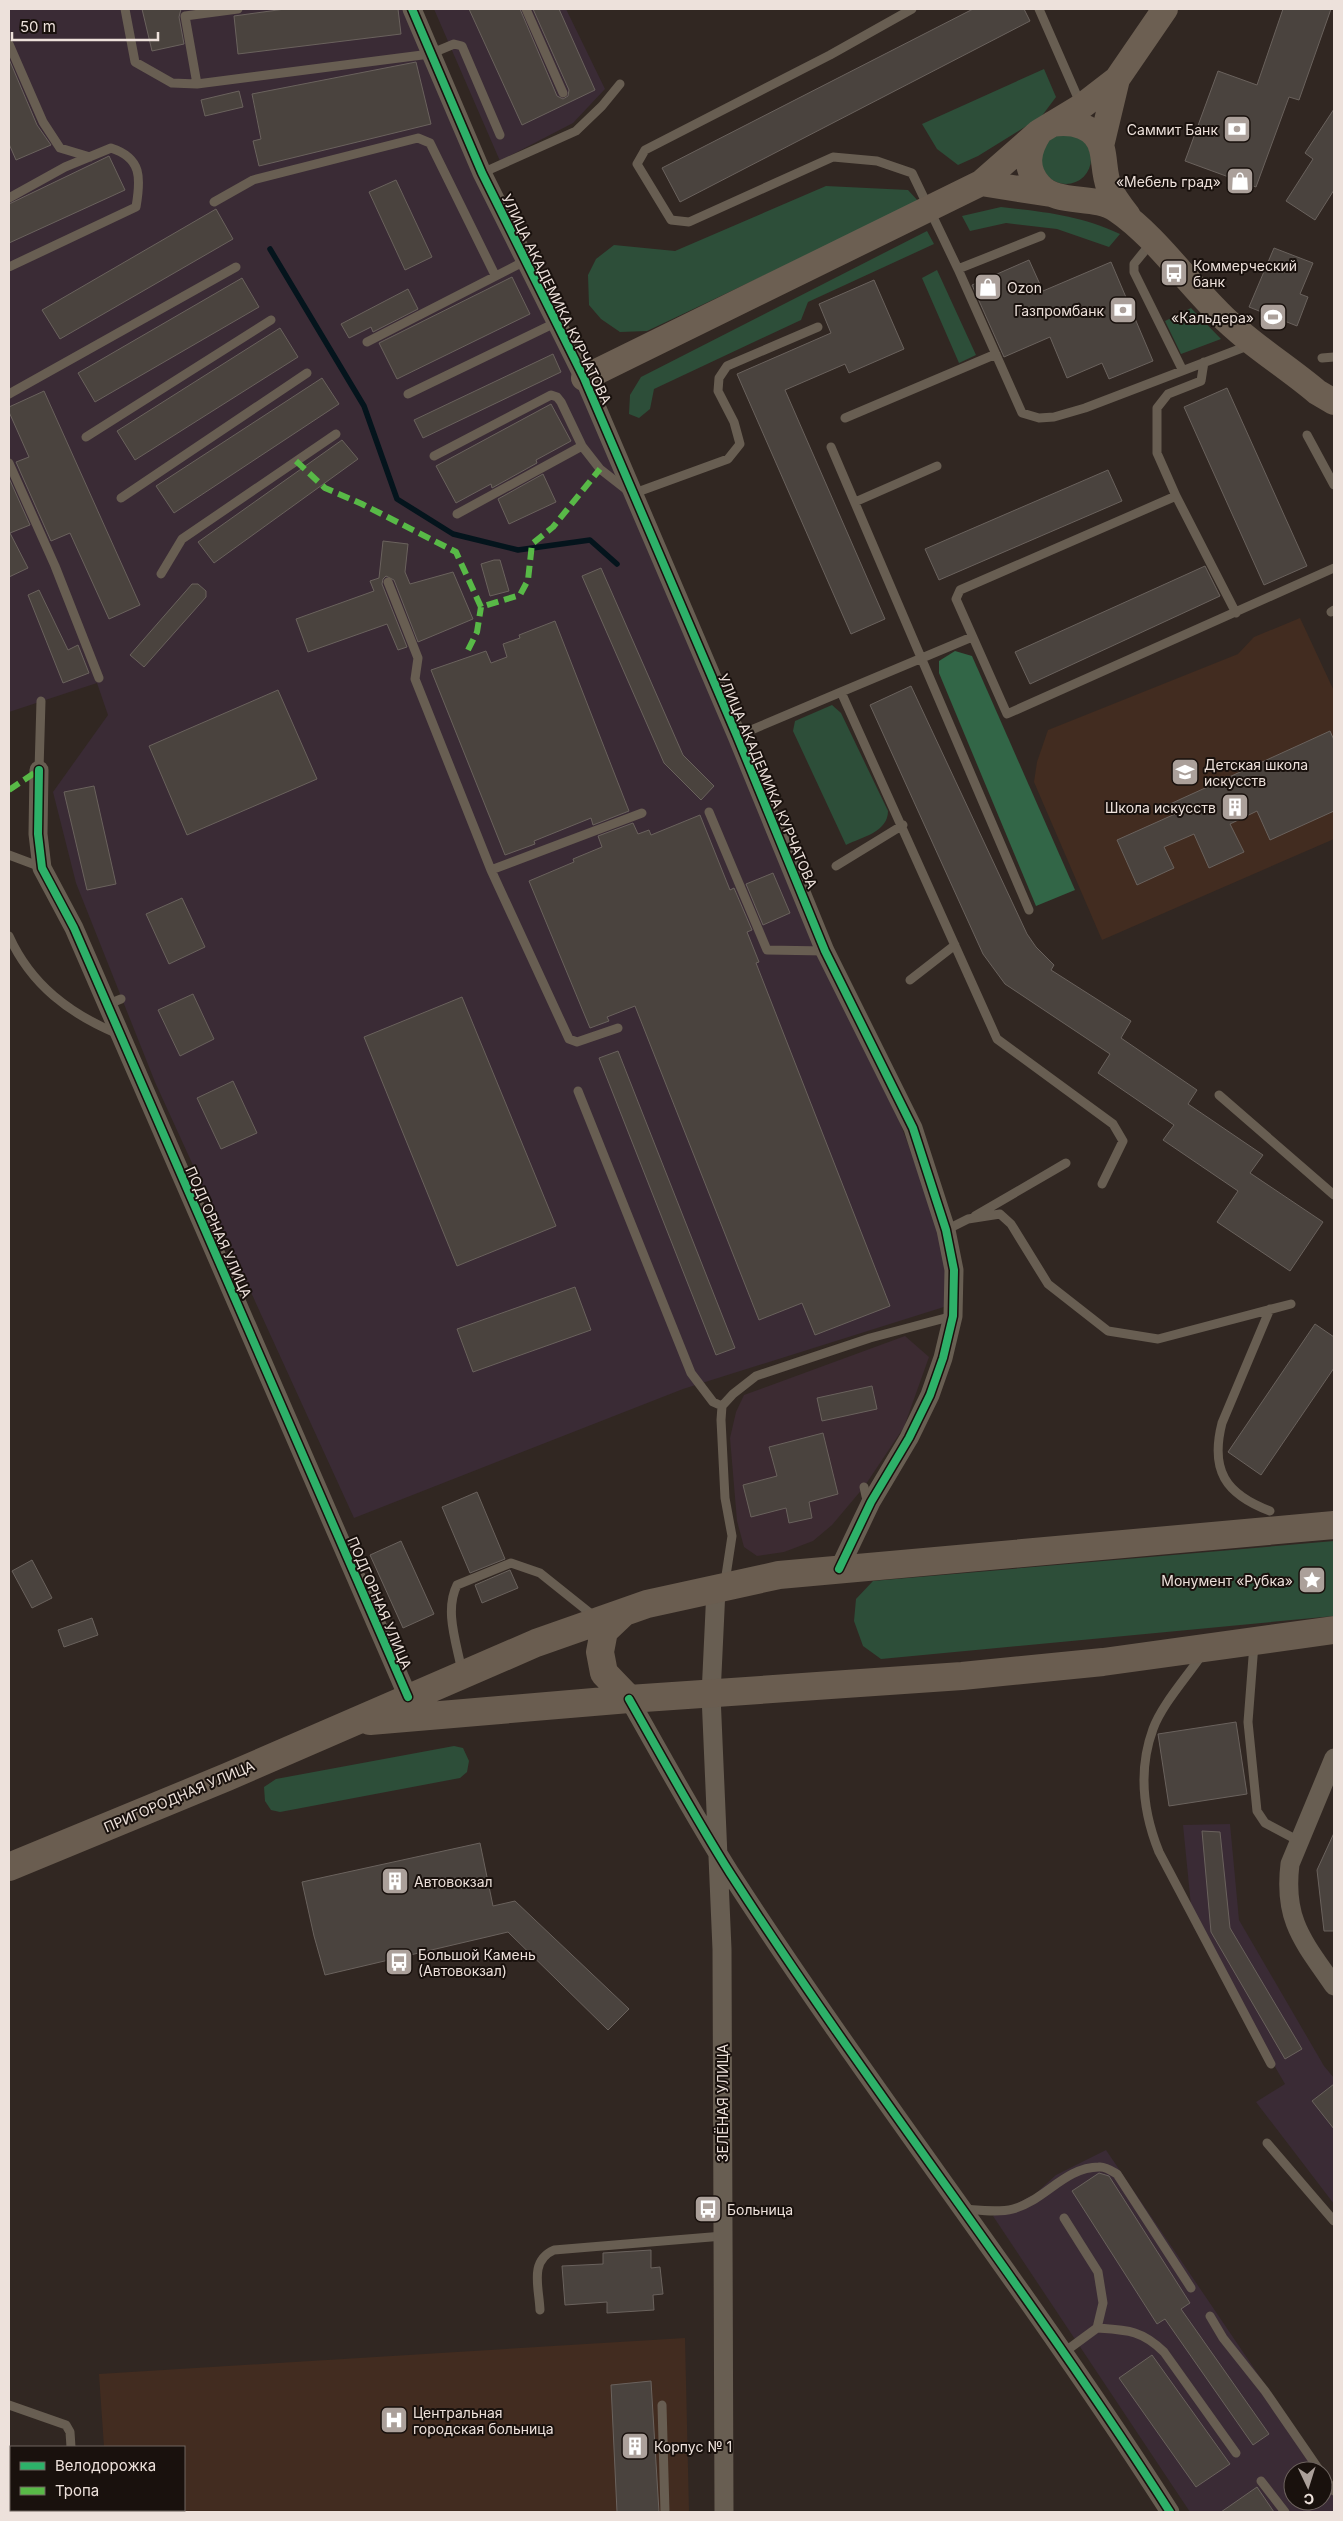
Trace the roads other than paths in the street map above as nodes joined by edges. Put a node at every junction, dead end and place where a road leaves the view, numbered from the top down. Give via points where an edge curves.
1 (125, 9) edge
2 (238, 9) edge
3 (412, 9) edge
4 (526, 9) edge
5 (912, 9) edge
6 (1039, 9) edge
7 (1165, 9) edge
8 (184, 12) edge
9 (9, 44) edge
10 (430, 54) junction
11 (1118, 79) junction
12 (197, 84) junction
13 (620, 84) dead end
14 (563, 92) dead end
15 (1082, 106) junction
16 (1046, 128) junction
17 (500, 135) dead end
18 (1102, 152) junction
19 (90, 157) junction
20 (482, 173) junction
21 (981, 183) junction
22 (1058, 195) junction
23 (9, 198) edge
24 (214, 202) dead end
25 (929, 208) junction
26 (1132, 222) junction
27 (1041, 236) dead end
28 (1152, 242) junction
29 (525, 261) junction
30 (9, 267) edge
31 (236, 267) dead end
32 (958, 269) junction
33 (494, 275) junction
34 (271, 320) dead end
35 (555, 323) junction
36 (818, 327) dead end
37 (367, 342) dead end
38 (1255, 344) junction
39 (996, 354) junction
40 (1334, 357) edge
41 (1322, 358) dead end
42 (1204, 362) junction
43 (1182, 370) junction
44 (307, 373) dead end
45 (584, 378) junction
46 (9, 394) edge
47 (408, 394) dead end
48 (1334, 402) edge
49 (845, 418) dead end
50 (336, 434) dead end
51 (1307, 435) dead end
52 (86, 437) dead end
53 (582, 446) junction
54 (831, 446) dead end
55 (434, 456) dead end
56 (9, 463) edge
57 (937, 466) dead end
58 (1334, 485) edge
59 (632, 494) junction
60 (1176, 496) junction
61 (121, 498) dead end
62 (855, 502) junction
63 (457, 514) dead end
64 (1334, 568) edge
65 (161, 574) dead end
66 (388, 582) dead end
67 (1236, 613) junction
68 (972, 637) junction
69 (922, 657) junction
70 (99, 678) dead end
71 (841, 692) junction
72 (41, 701) dead end
73 (737, 736) junction
74 (39, 770) joint
75 (709, 812) dead end
76 (642, 813) dead end
77 (902, 825) junction
78 (9, 855) edge
79 (836, 866) dead end
80 (42, 868) junction
81 (491, 870) junction
82 (1029, 910) dead end
83 (9, 936) edge
84 (955, 945) junction
85 (825, 951) junction
86 (910, 980) dead end
87 (618, 1028) dead end
88 (119, 1034) junction
89 (578, 1091) dead end
90 (1219, 1095) dead end
91 (1066, 1163) dead end
92 (1102, 1184) dead end
93 (1334, 1195) edge
94 (968, 1220) junction
95 (946, 1230) junction
96 (1291, 1304) dead end
97 (1270, 1309) junction
98 (953, 1316) junction
99 (722, 1406) junction
100 (1270, 1511) dead end
101 (1334, 1525) edge
102 (839, 1569) junction
103 (721, 1588) junction
104 (612, 1616) junction
105 (1334, 1630) edge
106 (1255, 1641) junction
107 (1207, 1648) junction
108 (462, 1674) junction
109 (711, 1695) junction
110 (408, 1697) junction
111 (629, 1699) junction
112 (348, 1723) junction
113 (1334, 1758) edge
114 (1299, 1841) junction
115 (717, 1852) junction
116 (9, 1867) edge
117 (1334, 1986) edge
118 (1272, 2064) dead end
119 (1267, 2143) dead end
120 (960, 2209) junction
121 (1064, 2218) dead end
122 (1334, 2221) edge
123 (723, 2236) junction
124 (1191, 2288) dead end
125 (540, 2310) dead end
126 (1210, 2316) dead end
127 (1097, 2328) junction
128 (1063, 2353) junction
129 (9, 2405) edge
130 (662, 2405) dead end
131 (71, 2446) edge
132 (1236, 2452) dead end
133 (1313, 2461) edge
134 (1261, 2481) dead end
135 (664, 2512) edge
136 (724, 2512) edge
137 (1170, 2512) edge
138 (1285, 2512) edge

1 - 12 lane via 135,62 172,83
2 - 8 lane
3 - 10 street, УЛИЦА АКАДЕМИКА КУРЧАТОВА
4 - 14 lane
5 - 25 lane via 645,150 637,164 671,220 689,222 833,157 877,161 912,173
6 - 15 lane
7 - 11 street
8 - 12 lane
9 - 19 lane via 43,122 60,148
10 - 12 lane
10 - 17 lane via 454,44 462,46
10 - 20 street, УЛИЦА АКАДЕМИКА КУРЧАТОВА
11 - 15 street
11 - 18 street
13 - 20 lane via 576,132
15 - 16 street
16 - 18 street via 1066,122 1081,125 1093,133
16 - 21 street
16 - 22 street via 1031,145 1028,159 1031,173 1039,186
18 - 22 street via 1101,173 1092,186 1080,194
18 - 26 street via 1109,189
19 - 23 lane
19 - 30 lane via 111,148 129,156 136,166 140,186 136,206
20 - 29 street, УЛИЦА АКАДЕМИКА КУРЧАТОВА
21 - 22 street
21 - 25 street
22 - 26 street via 1102,203
24 - 33 lane via 253,180 418,138 430,143
25 - 32 lane
25 - 45 street
26 - 28 street
27 - 32 lane
28 - 38 street via 1219,314
28 - 43 lane via 1134,264 1134,272
29 - 33 lane
29 - 35 street, УЛИЦА АКАДЕМИКА КУРЧАТОВА
31 - 46 lane
32 - 39 lane
33 - 37 lane
34 - 52 lane
35 - 45 street, УЛИЦА АКАДЕМИКА КУРЧАТОВА
35 - 47 lane
36 - 59 lane via 727,366 719,378 718,392 734,422 740,444 728,459
38 - 42 lane
38 - 48 street
39 - 43 lane via 1022,413 1039,418 1086,408
39 - 49 lane
40 - 41 lane
42 - 43 lane
42 - 60 lane via 1201,380 1168,394 1157,408 1157,453
44 - 61 lane
45 - 59 street, УЛИЦА АКАДЕМИКА КУРЧАТОВА
50 - 65 lane via 182,539
51 - 58 lane
53 - 55 lane via 561,402 551,395
53 - 59 lane via 600,470
53 - 63 lane
54 - 62 lane
56 - 70 lane
57 - 62 lane
59 - 73 street, УЛИЦА АКАДЕМИКА КУРЧАТОВА
60 - 67 lane
60 - 68 lane via 960,590 956,600
62 - 69 lane
64 - 67 lane
66 - 81 lane via 418,658 416,679
67 - 68 lane via 1007,714
68 - 69 lane
69 - 71 lane
69 - 82 lane
71 - 73 lane
71 - 77 lane
72 - 74 lane
73 - 85 street, УЛИЦА АКАДЕМИКА КУРЧАТОВА
74 - 80 street, ПОДГОРНАЯ УЛИЦА via 38,834
75 - 85 lane via 768,950
76 - 81 lane
77 - 79 lane
77 - 84 lane
78 - 80 lane
80 - 88 street, ПОДГОРНАЯ УЛИЦА via 113,1002
81 - 87 lane via 569,1039 577,1042
83 - 88 lane via 20,959 38,983 80,1015
84 - 86 lane
84 - 92 lane via 998,1039 1113,1124 1123,1140
85 - 95 street, УЛИЦА АКАДЕМИКА КУРЧАТОВА via 913,1128
88 - 110 street, ПОДГОРНАЯ УЛИЦА
89 - 99 lane via 690,1373 713,1402
90 - 93 lane
91 - 94 lane
94 - 95 lane
94 - 97 lane via 1000,1214 1011,1224 1048,1284 1108,1331 1158,1338
95 - 98 street, УЛИЦА АКАДЕМИКА КУРЧАТОВА via 954,1270
96 - 97 lane
97 - 100 lane via 1217,1442 1225,1482 1248,1502
98 - 99 lane via 870,1338 756,1376
98 - 102 street, УЛИЦА АКАДЕМИКА КУРЧАТОВА via 930,1395 909,1438 867,1495
99 - 103 lane via 726,1498 732,1536
101 - 102 main road, ПРИГОРОДНАЯ УЛИЦА
102 - 103 main road, ПРИГОРОДНАЯ УЛИЦА via 779,1575
103 - 104 main road, ПРИГОРОДНАЯ УЛИЦА via 647,1604
103 - 109 street, ЗЕЛЁНАЯ УЛИЦА
104 - 108 main road, ПРИГОРОДНАЯ УЛИЦА
104 - 108 lane via 540,1572 512,1563 457,1584 450,1608
104 - 111 main road via 604,1631 600,1652 604,1673
105 - 106 main road
106 - 107 main road
106 - 114 lane via 1248,1722 1257,1811 1265,1822
107 - 109 main road via 962,1676
107 - 118 lane via 1159,1716 1153,1730 1145,1762 1144,1805 1160,1852
108 - 110 main road, ПРИГОРОДНАЯ УЛИЦА
109 - 111 main road
109 - 115 street, ЗЕЛЁНАЯ УЛИЦА
110 - 112 main road, ПРИГОРОДНАЯ УЛИЦА
111 - 112 main road
111 - 115 street
112 - 116 main road, ПРИГОРОДНАЯ УЛИЦА
113 - 114 street
114 - 117 street via 1290,1864 1288,1881 1292,1916 1298,1933
115 - 120 street
115 - 123 street, ЗЕЛЁНАЯ УЛИЦА via 722,1949
119 - 122 lane
120 - 124 lane via 1012,2210 1033,2201 1048,2188 1079,2171 1101,2166 1117,2174
120 - 128 street
121 - 127 lane via 1098,2272 1103,2303
123 - 125 lane via 554,2250 543,2254 537,2264
123 - 136 street, ЗЕЛЁНАЯ УЛИЦА
126 - 133 lane
127 - 128 lane
127 - 132 lane via 1132,2331 1151,2339 1164,2352
128 - 137 street
129 - 131 lane via 66,2425
130 - 135 lane
134 - 138 lane

